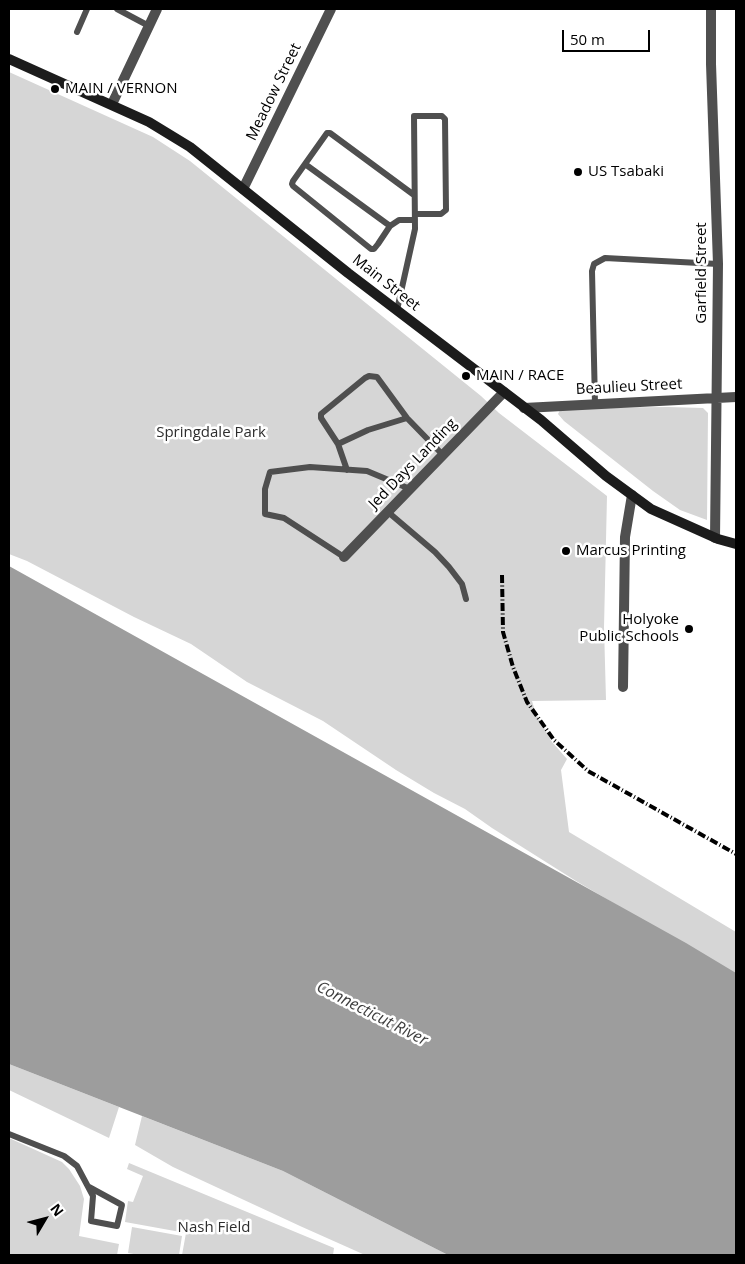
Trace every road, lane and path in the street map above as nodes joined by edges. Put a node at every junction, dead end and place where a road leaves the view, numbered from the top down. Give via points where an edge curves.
1 (87, 9) edge
2 (116, 9) edge
3 (157, 9) edge
4 (331, 9) edge
5 (711, 9) edge
6 (149, 26) junction
7 (76, 32) dead end
8 (9, 58) edge
9 (112, 104) junction
10 (305, 164) junction
11 (243, 188) junction
12 (414, 196) junction
13 (415, 217) junction
14 (390, 226) junction
15 (718, 264) junction
16 (397, 310) junction
17 (504, 392) junction
18 (716, 397) junction
19 (736, 397) edge
20 (595, 404) junction
21 (524, 408) junction
22 (408, 418) junction
23 (338, 444) junction
24 (442, 454) junction
25 (347, 470) junction
26 (410, 489) junction
27 (632, 495) junction
28 (388, 512) junction
29 (715, 538) junction
30 (736, 544) edge
31 (344, 557) joint
32 (466, 599) dead end
33 (623, 687) dead end
34 (9, 1134) edge
35 (89, 1187) junction

1 - 7 lane
2 - 6 lane
3 - 6 street
4 - 11 street, Meadow Street
5 - 15 street, Garfield Street
6 - 9 street
8 - 9 main road, Main Street
9 - 11 main road, Main Street via 190,147
10 - 12 lane via 330,133
10 - 14 lane
10 - 14 lane via 292,184 372,249
11 - 16 main road, Main Street
12 - 13 lane
12 - 13 lane via 414,116 442,116 445,119 446,210 441,214
13 - 14 lane via 399,220
13 - 16 lane
15 - 18 street, Garfield Street
15 - 20 lane via 605,258 594,264
16 - 17 main road, Main Street
17 - 21 main road, Main Street
17 - 24 street, Jed Days Landing
18 - 19 street, Beaulieu Street
18 - 20 street, Beaulieu Street
18 - 29 street, Garfield Street
20 - 21 street, Beaulieu Street
21 - 27 main road, Main Street
22 - 23 lane
22 - 23 lane via 377,377 369,376 321,414
22 - 24 lane
23 - 25 lane
24 - 26 street, Jed Days Landing
25 - 26 lane via 367,471
25 - 31 lane via 310,467 270,472 265,489 265,514 284,518
26 - 28 street, Jed Days Landing
27 - 29 main road, Main Street via 651,509
27 - 33 street via 625,537
28 - 31 street, Jed Days Landing
28 - 32 lane via 449,567 462,584
29 - 30 main road, Main Street
34 - 35 lane via 64,1156 77,1166
35 - 35 lane via 94,1201 91,1221 117,1226 122,1204

